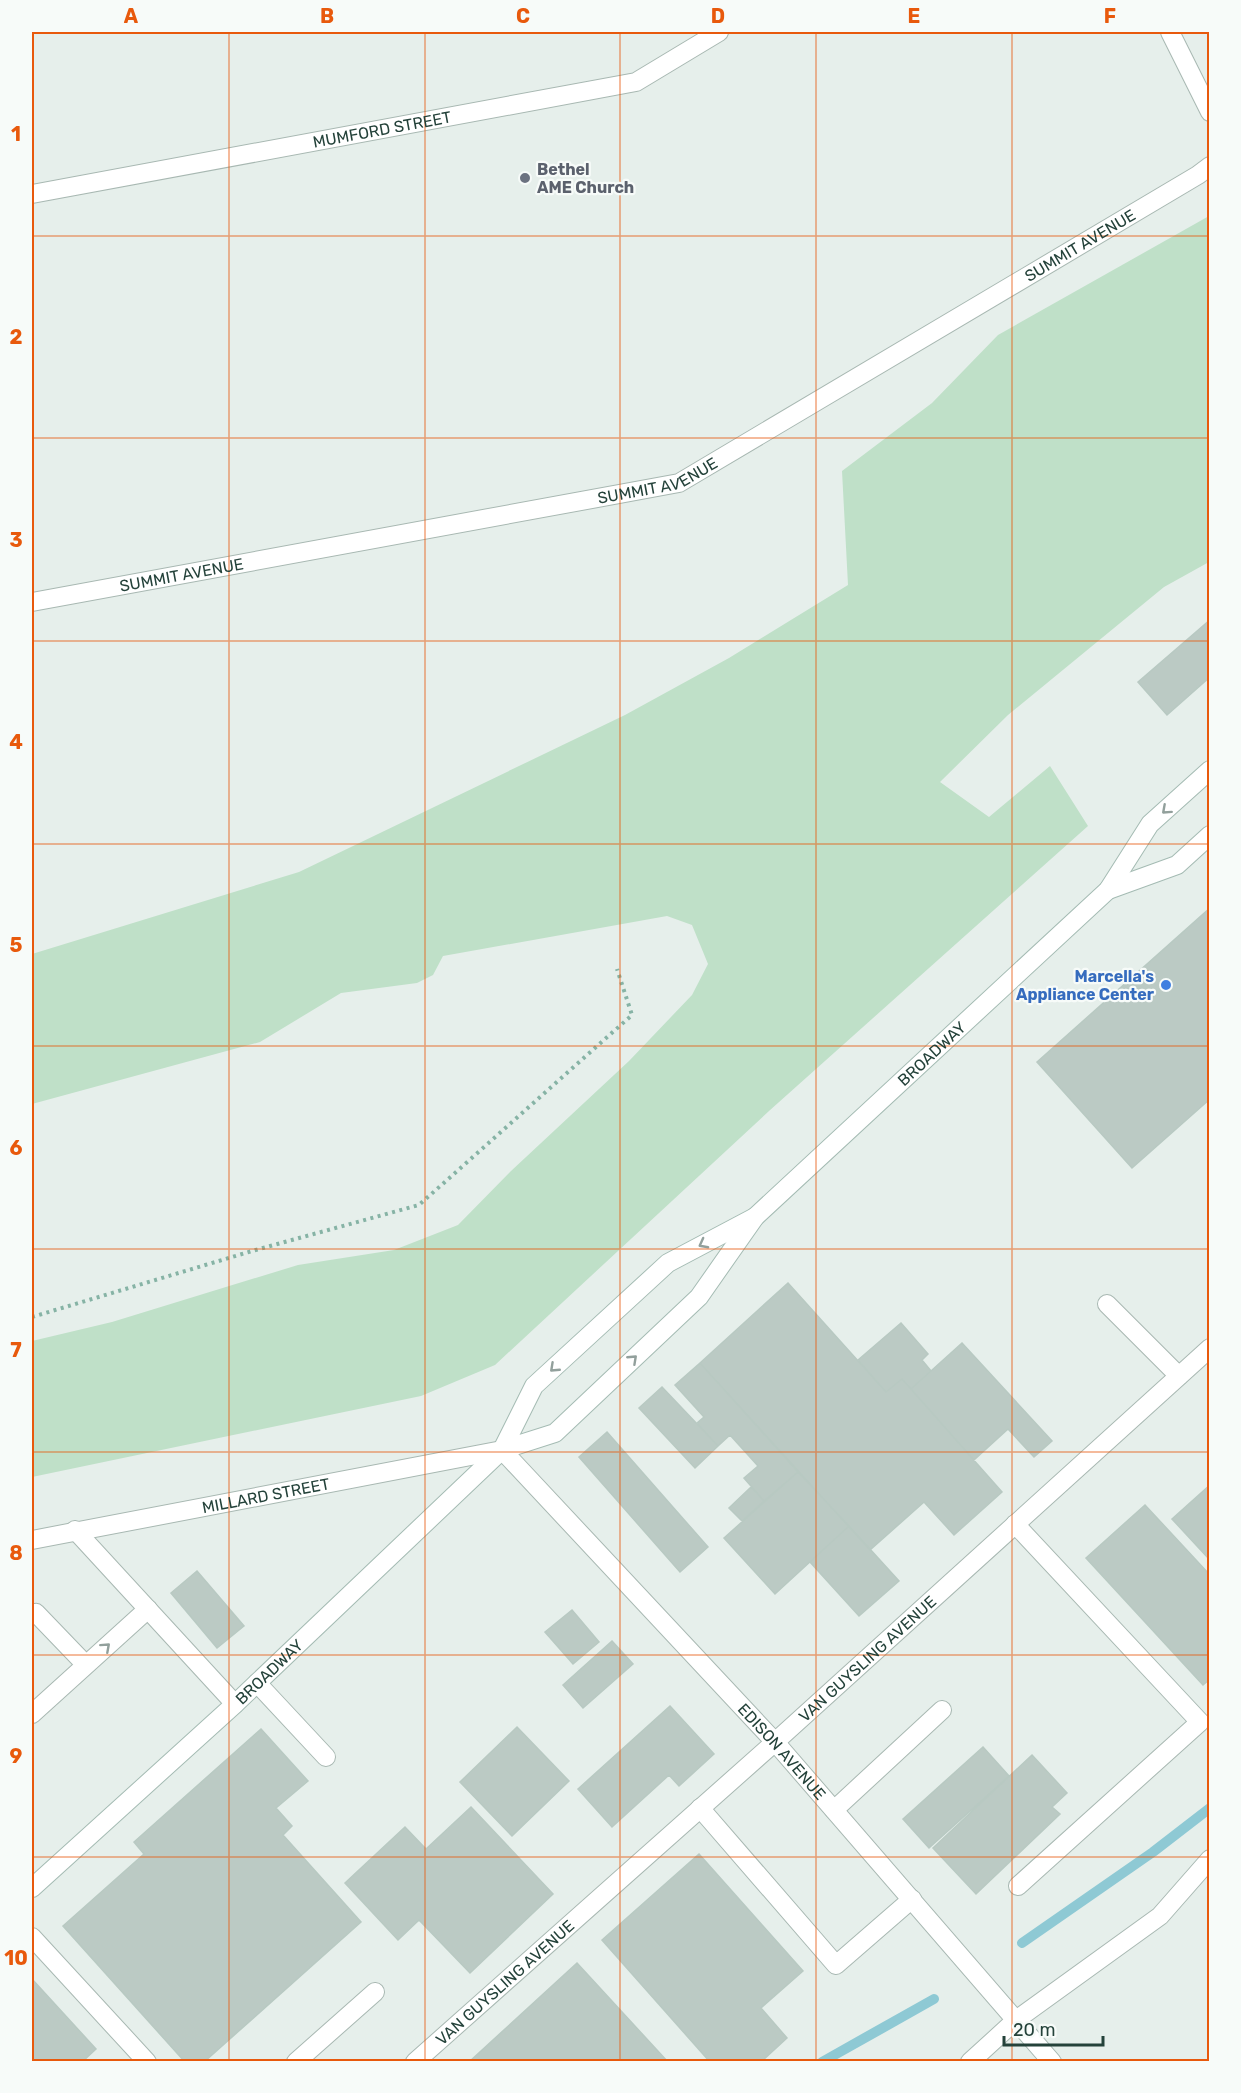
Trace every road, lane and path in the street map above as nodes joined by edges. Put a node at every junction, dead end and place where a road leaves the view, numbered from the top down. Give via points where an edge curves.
1 (719, 32) edge
2 (1170, 32) edge
3 (1209, 112) edge
4 (1209, 166) edge
5 (32, 194) edge
6 (32, 602) edge
7 (1209, 770) edge
8 (1209, 835) edge
9 (1108, 890) junction
10 (617, 969) dead end
11 (755, 1217) junction
12 (1107, 1304) dead end
13 (32, 1317) edge
14 (1209, 1348) edge
15 (1179, 1376) junction
16 (502, 1450) junction
17 (1015, 1524) junction
18 (75, 1530) junction
19 (32, 1540) edge
20 (148, 1610) junction
21 (32, 1615) edge
22 (86, 1665) junction
23 (257, 1683) junction
24 (235, 1704) junction
25 (942, 1710) dead end
26 (32, 1714) edge
27 (775, 1742) junction
28 (326, 1757) dead end
29 (700, 1808) junction
30 (834, 1810) junction
31 (1209, 1859) edge
32 (1018, 1886) dead end
33 (32, 1888) edge
34 (912, 1899) junction
35 (32, 1937) edge
36 (375, 1992) dead end
37 (1016, 2020) junction
38 (147, 2061) edge
39 (296, 2061) edge
40 (415, 2061) edge
41 (970, 2061) edge
42 (1052, 2061) edge

1 - 5 street, MUMFORD STREET via 636,82
2 - 3 street
4 - 6 street, SUMMIT AVENUE via 679,483
7 -> 9 street, BROADWAY via 1150,824
8 - 9 street, BROADWAY via 1177,865
9 - 11 street, BROADWAY
10 - 13 path via 632,1015 419,1205
16 -> 11 street, BROADWAY via 555,1433 699,1297
11 -> 16 street, BROADWAY via 668,1263 534,1386
12 - 15 street
14 - 15 street, VAN GUYSLING AVENUE
15 - 17 street, VAN GUYSLING AVENUE
16 - 18 street, MILLARD STREET
16 - 23 street, BROADWAY
16 - 27 street, EDISON AVENUE
17 - 27 street, VAN GUYSLING AVENUE
17 - 32 street via 1200,1722
18 - 19 street, MILLARD STREET
18 - 20 street
22 -> 20 street
20 - 24 street
21 - 22 street via 36,1613
22 - 26 street
23 - 24 street, BROADWAY
23 - 28 street
24 - 33 street, BROADWAY
25 - 30 street
27 - 29 street, VAN GUYSLING AVENUE
27 - 30 street, EDISON AVENUE
29 - 34 street via 836,1965
29 - 40 street, VAN GUYSLING AVENUE
30 - 34 street, EDISON AVENUE
31 - 37 street via 1160,1916
34 - 37 street, EDISON AVENUE
35 - 38 street
36 - 39 street
37 - 41 street
37 - 42 street, EDISON AVENUE

